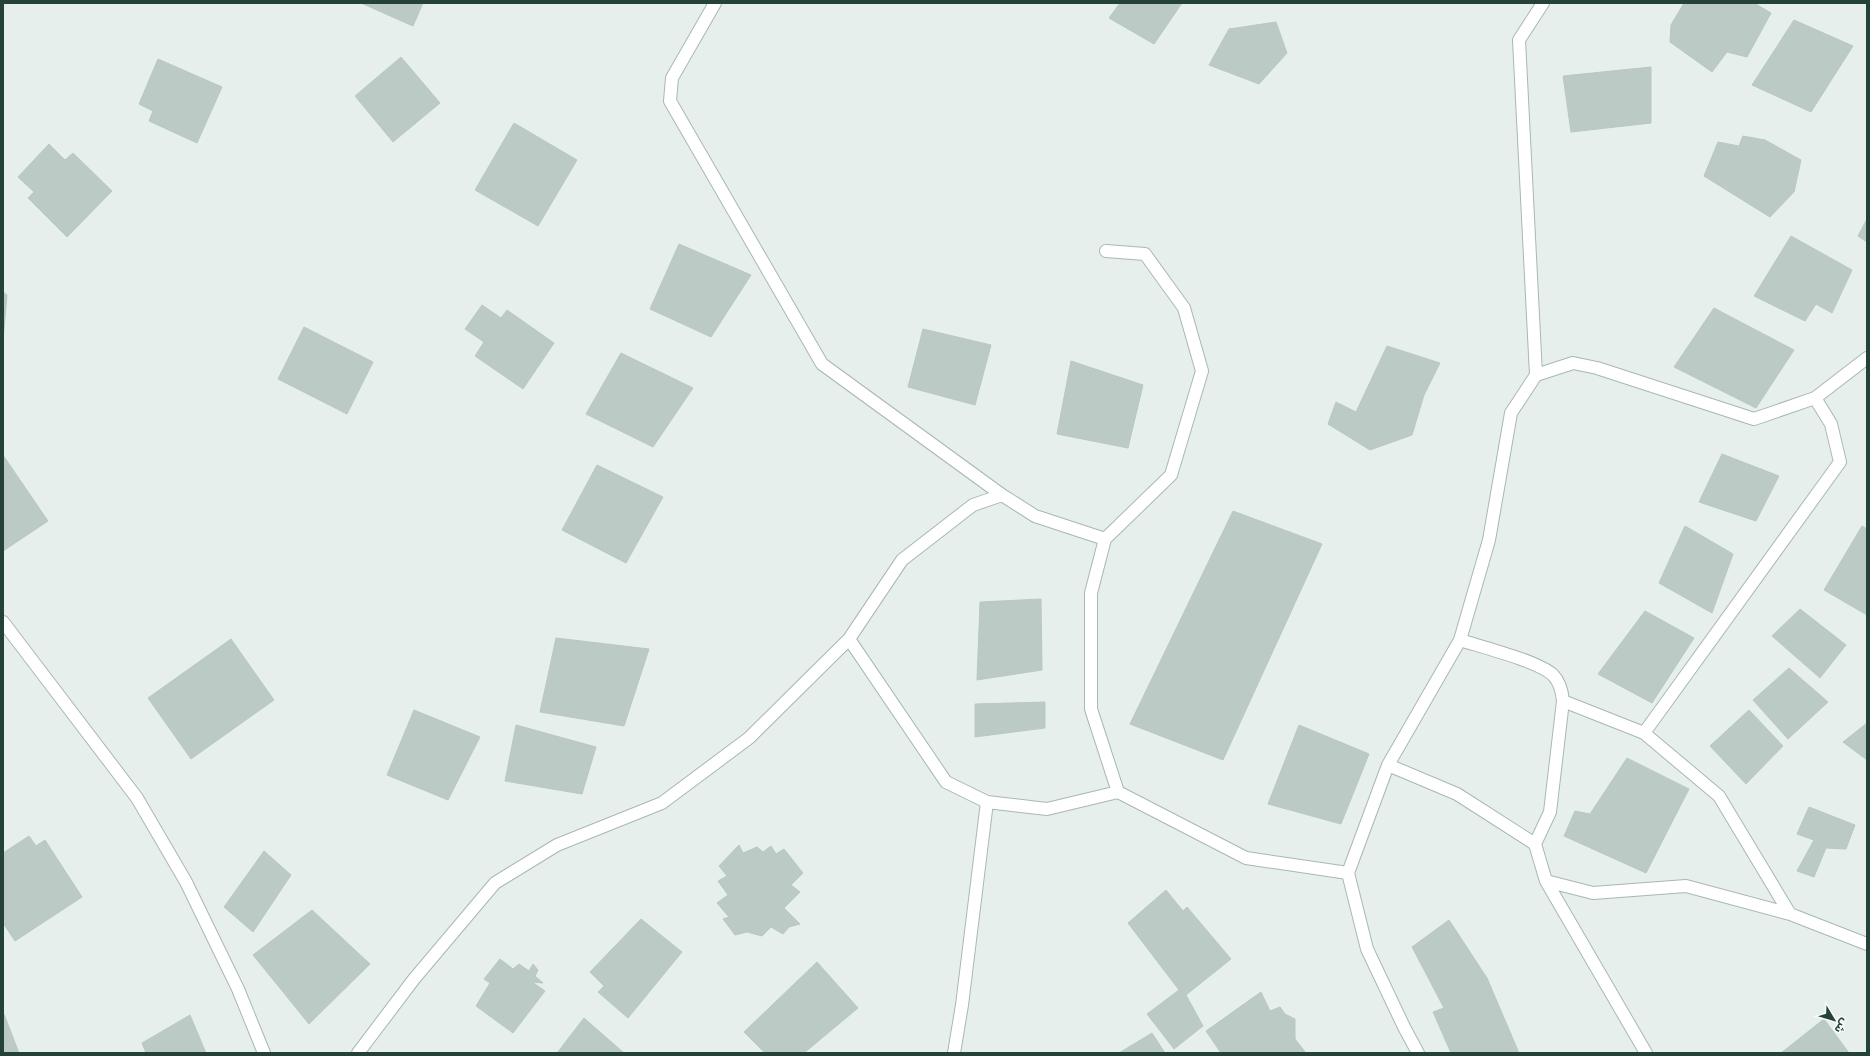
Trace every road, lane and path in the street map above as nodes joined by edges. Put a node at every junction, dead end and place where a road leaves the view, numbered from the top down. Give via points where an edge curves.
1 (715, 3) edge
2 (1543, 3) edge
3 (1106, 251) dead end
4 (1867, 358) edge
5 (1536, 375) junction
6 (1815, 398) junction
7 (1002, 495) junction
8 (1105, 539) junction
9 (3, 622) edge
10 (848, 639) junction
11 (1460, 640) junction
12 (1564, 701) junction
13 (1644, 733) junction
14 (1388, 765) junction
15 (1118, 792) junction
16 (987, 802) junction
17 (1535, 844) junction
18 (1348, 873) junction
19 (1546, 881) junction
20 (1790, 914) junction
21 (1867, 944) edge
22 (264, 1053) edge
23 (358, 1053) edge
24 (954, 1053) edge
25 (1418, 1053) edge
26 (1646, 1053) edge

1 - 7 street via 672,78 670,101 822,364
2 - 5 street via 1519,40
3 - 8 street via 1145,254 1184,308 1202,371 1171,475
4 - 6 street
5 - 6 street via 1573,363 1596,368 1754,419
5 - 11 street via 1511,413 1489,540
6 - 13 street via 1831,424 1840,462
7 - 8 street via 1035,516
7 - 10 street via 973,505 902,560
8 - 15 street via 1091,593 1091,708
9 - 22 street via 137,798 186,882 238,989
10 - 16 street via 946,782
10 - 23 street via 749,738 662,803 557,845 496,883 414,979
11 - 12 street via 1537,665 1553,675 1560,686
11 - 14 street
12 - 13 street
12 - 17 street via 1550,812
13 - 20 street via 1719,796
14 - 17 street via 1457,794
14 - 18 street
15 - 16 street via 1047,809
15 - 18 street via 1246,858
16 - 24 street
17 - 19 street
18 - 25 street via 1367,949
19 - 20 street via 1593,893 1686,886
19 - 26 street
20 - 21 street

